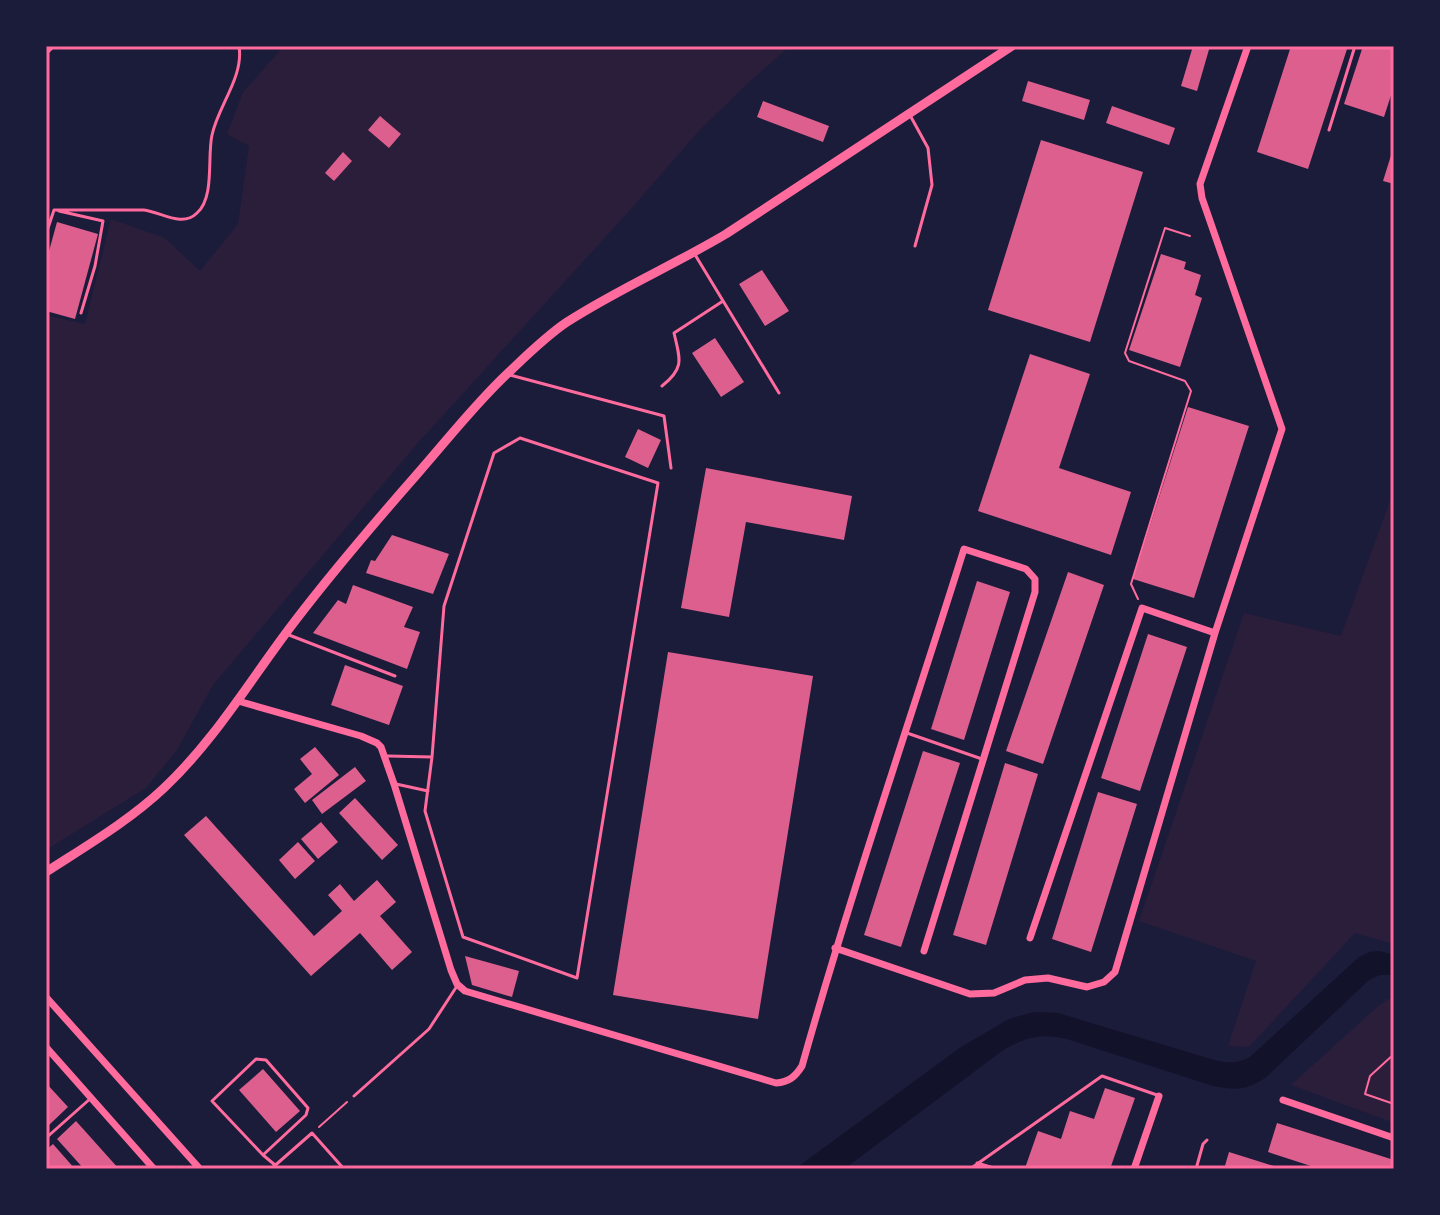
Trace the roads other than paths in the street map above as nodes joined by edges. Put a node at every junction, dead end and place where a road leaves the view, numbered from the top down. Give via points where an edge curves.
1 (54, 46) edge
2 (239, 46) edge
3 (1012, 46) edge
4 (1248, 46) edge
5 (1355, 46) edge
6 (46, 54) edge
7 (909, 113) junction
8 (1329, 130) dead end
9 (46, 208) edge
10 (54, 210) junction
11 (46, 234) edge
12 (915, 246) dead end
13 (694, 253) junction
14 (723, 301) junction
15 (81, 313) dead end
16 (506, 374) junction
17 (662, 386) dead end
18 (779, 393) dead end
19 (671, 468) dead end
20 (1215, 633) junction
21 (286, 634) junction
22 (395, 676) dead end
23 (238, 701) junction
24 (907, 733) junction
25 (385, 756) junction
26 (432, 757) junction
27 (983, 759) junction
28 (394, 784) junction
29 (428, 791) junction
30 (46, 872) edge
31 (1030, 938) dead end
32 (835, 948) junction
33 (924, 951) dead end
34 (457, 984) junction
35 (46, 997) edge
36 (46, 1047) edge
37 (354, 1096) road end
38 (1159, 1096) joint
39 (91, 1098) junction
40 (1283, 1100) dead end
41 (46, 1138) edge
42 (1394, 1138) edge
43 (1207, 1140) dead end
44 (263, 1155) junction
45 (977, 1163) junction
46 (273, 1167) edge
47 (154, 1169) edge
48 (200, 1169) edge
49 (344, 1169) edge
50 (970, 1169) edge
51 (997, 1169) edge
52 (1134, 1169) edge
53 (1196, 1169) edge

1 - 6 lane
2 - 10 lane via 236,73 213,128 207,198 197,214 174,220 144,210
3 - 7 street
4 - 20 street via 1200,184 1282,429
5 - 8 lane
7 - 12 lane via 928,148 932,185
7 - 13 street
9 - 10 lane
10 - 11 lane
10 - 15 lane via 103,221
13 - 14 lane
13 - 16 street via 564,324
14 - 17 lane via 674,333 680,362
14 - 18 lane
16 - 19 lane via 664,416
16 - 21 street via 360,540
20 - 31 street via 1142,608
20 - 32 street via 1115,972 1104,982 1087,987 1048,978 1025,980 994,993 970,994
21 - 22 lane
21 - 23 street
23 - 25 street via 361,736 377,743
23 - 30 street via 164,788
24 - 27 lane
24 - 27 street via 964,549 1026,569 1036,585
24 - 32 street
25 - 26 lane
25 - 28 street
26 - 29 lane
26 - 29 lane via 444,606 494,453 520,438 658,483 577,978 463,937 425,811
27 - 33 street
28 - 29 lane
28 - 34 street
32 - 34 street via 802,1066 783,1083 487,998
34 - 37 lane via 429,1029
35 - 48 street
36 - 39 street
38 - 45 lane via 1102,1076
38 - 52 street
39 - 41 lane
39 - 47 street
40 - 42 street
43 - 53 lane
44 - 44 lane via 212,1101 256,1059 266,1060 308,1108
44 - 46 lane
45 - 50 lane
45 - 51 lane
46 - 49 lane via 312,1133

